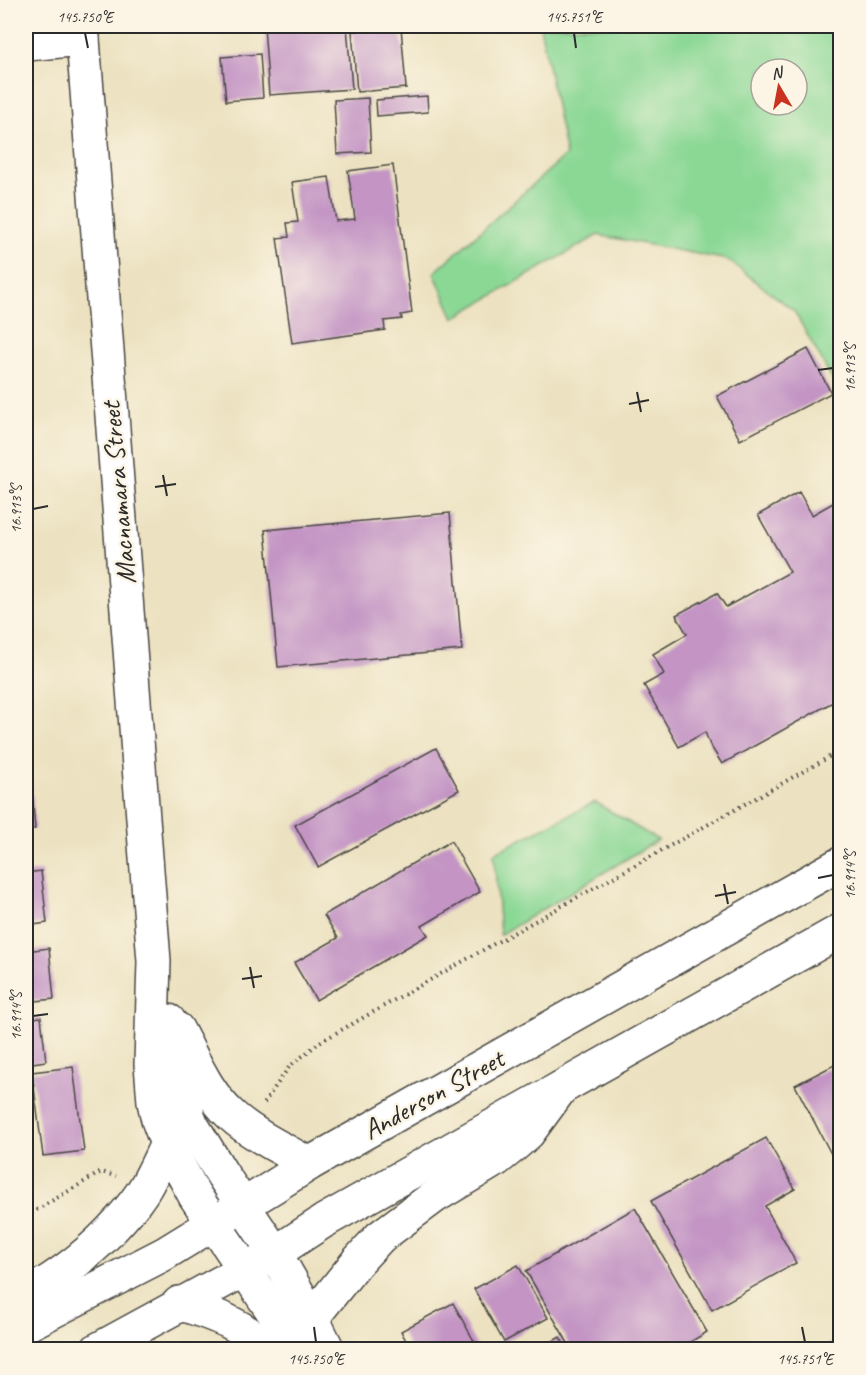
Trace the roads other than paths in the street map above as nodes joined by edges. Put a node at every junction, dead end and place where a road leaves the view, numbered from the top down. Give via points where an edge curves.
1 (82, 32) edge
2 (26, 44) edge
3 (840, 864) edge
4 (840, 931) edge
5 (154, 961) junction
6 (169, 1015) junction
7 (561, 1088) junction
8 (167, 1144) junction
9 (309, 1164) junction
10 (244, 1204) junction
11 (213, 1224) junction
12 (275, 1253) junction
13 (245, 1269) junction
14 (26, 1295) edge
15 (180, 1304) junction
16 (312, 1318) junction
17 (26, 1325) edge
18 (97, 1350) edge
19 (269, 1350) edge
20 (299, 1350) edge
21 (328, 1350) edge

1 - 2 street
1 - 5 street, Macnamara Street
3 - 9 street, Anderson Street
4 - 7 street, Anderson Street
5 - 6 street, Macnamara Street
5 - 8 street, Macnamara Street via 152,1084
6 - 9 street via 210,1089 231,1114
6 - 10 street, Macnamara Street via 181,1098 192,1125
7 - 12 street, Anderson Street via 324,1221
7 - 16 street via 528,1133 512,1147 380,1237
8 - 11 street, Macnamara Street
8 - 14 street via 145,1188 108,1233 69,1269
9 - 10 street, Anderson Street
10 - 11 street, Anderson Street
10 - 12 street, Macnamara Street
11 - 13 street, Macnamara Street
11 - 17 street, Anderson Street via 164,1254
12 - 13 street, Anderson Street
12 - 16 street, Macnamara Street
13 - 15 street, Anderson Street
13 - 20 street, Macnamara Street
15 - 18 street, Anderson Street
15 - 19 street via 243,1328
16 - 21 street, Macnamara Street

